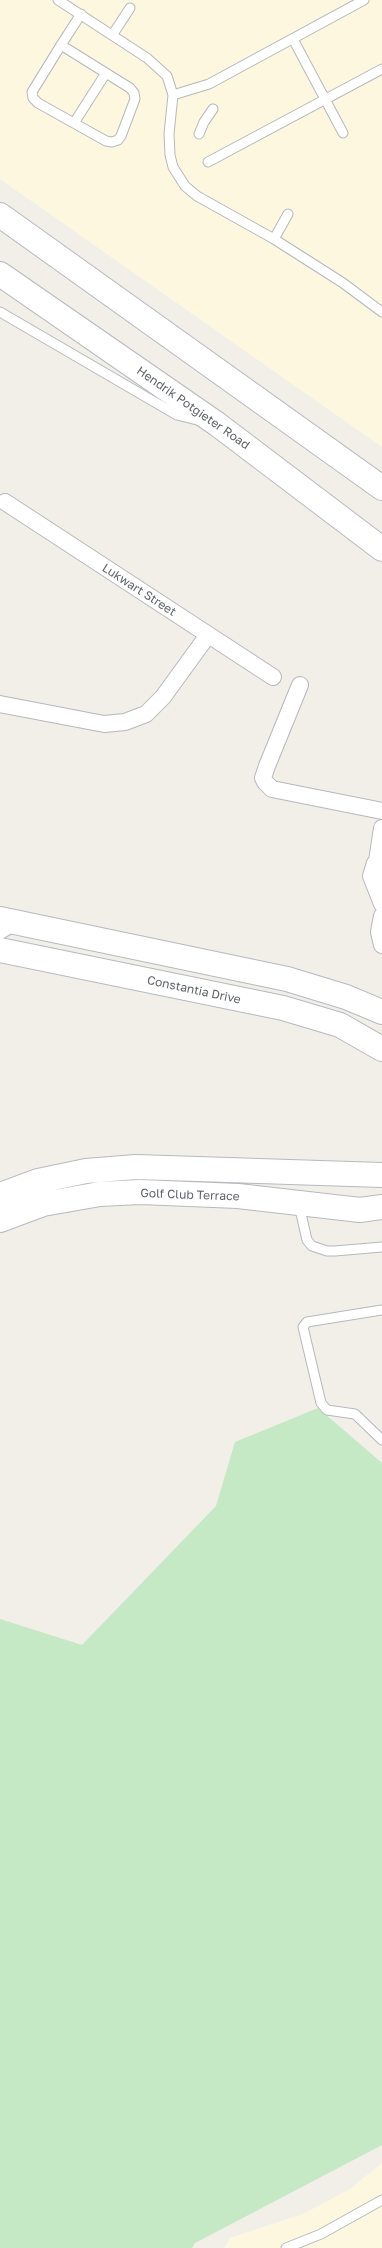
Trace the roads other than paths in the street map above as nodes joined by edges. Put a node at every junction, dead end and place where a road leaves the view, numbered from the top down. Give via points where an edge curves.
1 (58, 0) edge
2 (364, 0) edge
3 (130, 8) dead end
4 (81, 14) junction
5 (113, 34) junction
6 (293, 38) junction
7 (61, 45) junction
8 (382, 69) edge
9 (106, 73) junction
10 (173, 95) junction
11 (326, 99) junction
12 (213, 109) dead end
13 (74, 123) junction
14 (343, 133) dead end
15 (199, 134) dead end
16 (208, 162) dead end
17 (288, 214) dead end
18 (0, 215) edge
19 (274, 239) junction
20 (0, 274) edge
21 (0, 312) edge
22 (382, 312) edge
23 (217, 424) junction
24 (382, 488) edge
25 (6, 502) dead end
26 (382, 549) edge
27 (208, 636) junction
28 (273, 677) dead end
29 (300, 685) dead end
30 (0, 704) edge
31 (382, 811) edge
32 (382, 828) edge
33 (379, 869) edge
34 (382, 904) edge
35 (382, 916) edge
36 (7, 926) edge
37 (382, 945) edge
38 (0, 950) edge
39 (382, 1012) edge
40 (382, 1049) edge
41 (281, 1173) junction
42 (323, 1174) junction
43 (382, 1175) edge
44 (0, 1195) edge
45 (298, 1204) junction
46 (382, 1207) edge
47 (0, 1220) edge
48 (382, 1247) edge
49 (382, 1310) edge
50 (382, 1440) edge
51 (382, 2200) edge
52 (286, 2248) edge

1 - 4 lane
2 - 6 lane
3 - 5 lane
4 - 5 lane
4 - 7 lane
5 - 10 lane via 167,76
6 - 10 lane via 209,84
6 - 11 lane
7 - 9 lane
7 - 13 lane via 32,92 38,103
8 - 11 lane
9 - 13 lane
9 - 13 lane via 134,93 135,99 121,136 112,142 106,141
10 - 19 lane via 169,145 173,166 185,186
11 - 14 lane
11 - 16 lane
12 - 15 lane
17 - 19 lane
18 - 24 street
19 - 22 lane via 343,282
20 - 23 street, Hendrik Potgieter Road
21 - 23 lane via 177,415
23 - 26 street, Hendrik Potgieter Road
25 - 27 street, Lukwart Street
27 - 28 street, Lukwart Street
27 - 30 street via 158,702 146,714 125,722 104,724
29 - 31 street via 267,766 265,782 272,789
32 - 33 street
33 - 34 street via 372,868 371,876
35 - 37 street via 379,932
36 - 39 street via 287,979
38 - 40 street, Constantia Drive via 283,1008 340,1025
41 - 42 street
41 - 44 street via 136,1166 86,1171 38,1181
41 - 45 street
42 - 43 street
42 - 45 street
45 - 46 street, Golf Club Terrace via 360,1210
45 - 47 street, Golf Club Terrace via 238,1196 140,1192 100,1194 43,1204
45 - 48 lane via 307,1240 312,1246 335,1252
49 - 50 lane via 307,1322 303,1327 321,1403 327,1410 355,1414
51 - 52 lane via 328,2230

